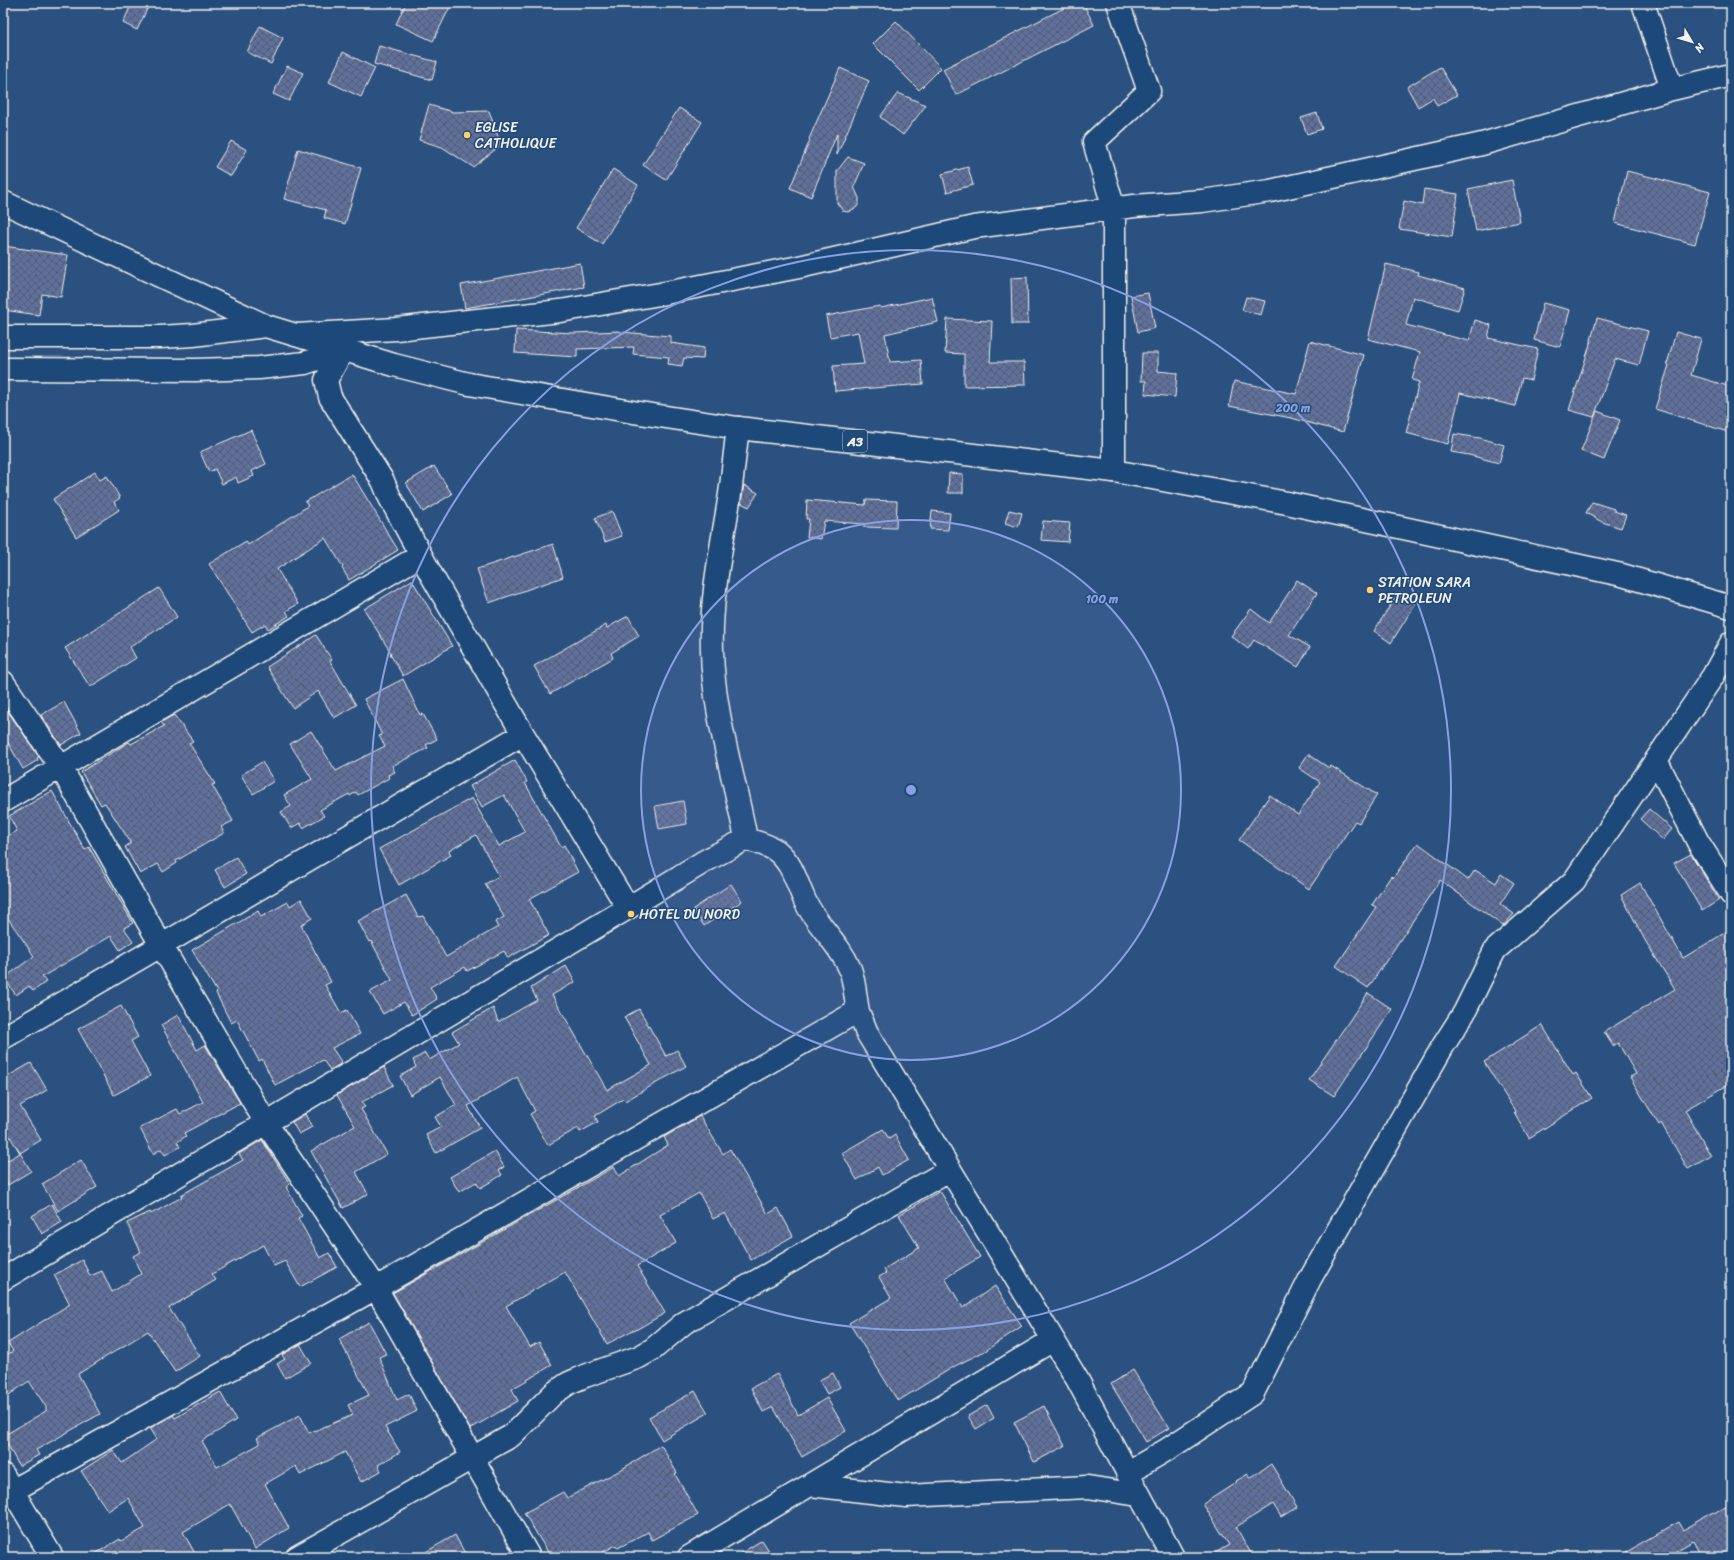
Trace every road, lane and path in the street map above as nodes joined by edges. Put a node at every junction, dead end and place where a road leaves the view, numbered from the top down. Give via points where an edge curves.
1 (1118, 3) edge
2 (1643, 3) edge
3 (1731, 75) edge
4 (1672, 88) junction
5 (3, 202) edge
6 (1114, 209) junction
7 (266, 326) junction
8 (296, 335) junction
9 (3, 337) edge
10 (343, 350) junction
11 (3, 369) edge
12 (738, 428) junction
13 (1114, 470) junction
14 (421, 555) junction
15 (1731, 606) edge
16 (1731, 643) edge
17 (3, 682) edge
18 (523, 734) junction
19 (1656, 760) junction
20 (60, 766) junction
21 (3, 801) edge
22 (746, 839) junction
23 (1731, 894) edge
24 (628, 908) junction
25 (161, 945) junction
26 (858, 1011) junction
27 (3, 1038) edge
28 (266, 1123) junction
29 (949, 1170) junction
30 (3, 1279) edge
31 (376, 1288) junction
32 (1054, 1340) junction
33 (473, 1458) junction
34 (1127, 1473) junction
35 (8, 1483) edge
36 (810, 1485) junction
37 (1138, 1494) junction
38 (52, 1557) edge
39 (298, 1557) edge
40 (529, 1557) edge
41 (689, 1557) edge
42 (1173, 1557) edge

1 - 6 main road via 1149,91 1094,142
2 - 4 main road
3 - 4 main road
4 - 6 main road via 1482,144 1341,176 1270,191 1202,201
5 - 7 main road, A3
6 - 8 main road via 974,227 799,267 560,311 396,329
6 - 13 main road
7 - 8 main road, A3
7 - 9 main road via 160,337
8 - 10 main road, A3
10 - 11 main road via 305,363 259,368
10 - 12 main road, A3 via 468,384
10 - 14 main road via 326,380 330,397 383,481
12 - 13 main road, A3
12 - 22 main road via 717,567 712,653 717,704
13 - 15 main road, A3 via 1287,503 1622,575
14 - 18 main road
14 - 20 main road
16 - 19 main road via 1713,676
17 - 20 main road
18 - 24 main road
18 - 25 main road
19 - 23 main road via 1698,842
19 - 34 main road via 1574,882 1495,950 1464,1013 1310,1279 1253,1393
20 - 21 main road
20 - 25 main road
22 - 24 main road via 705,860
22 - 26 main road via 777,851 788,862 805,901 820,926 845,958
24 - 28 main road
25 - 27 main road
25 - 28 main road
26 - 29 main road via 880,1056
26 - 31 main road
28 - 30 main road
28 - 31 main road
29 - 32 main road
29 - 33 main road via 689,1319 639,1358 569,1383 554,1393 511,1436
31 - 33 main road
31 - 35 main road
32 - 34 main road
32 - 36 main road
33 - 39 main road
33 - 40 main road
34 - 37 main road
35 - 38 main road
36 - 37 main road via 906,1496 1088,1487
36 - 41 main road
37 - 42 main road

